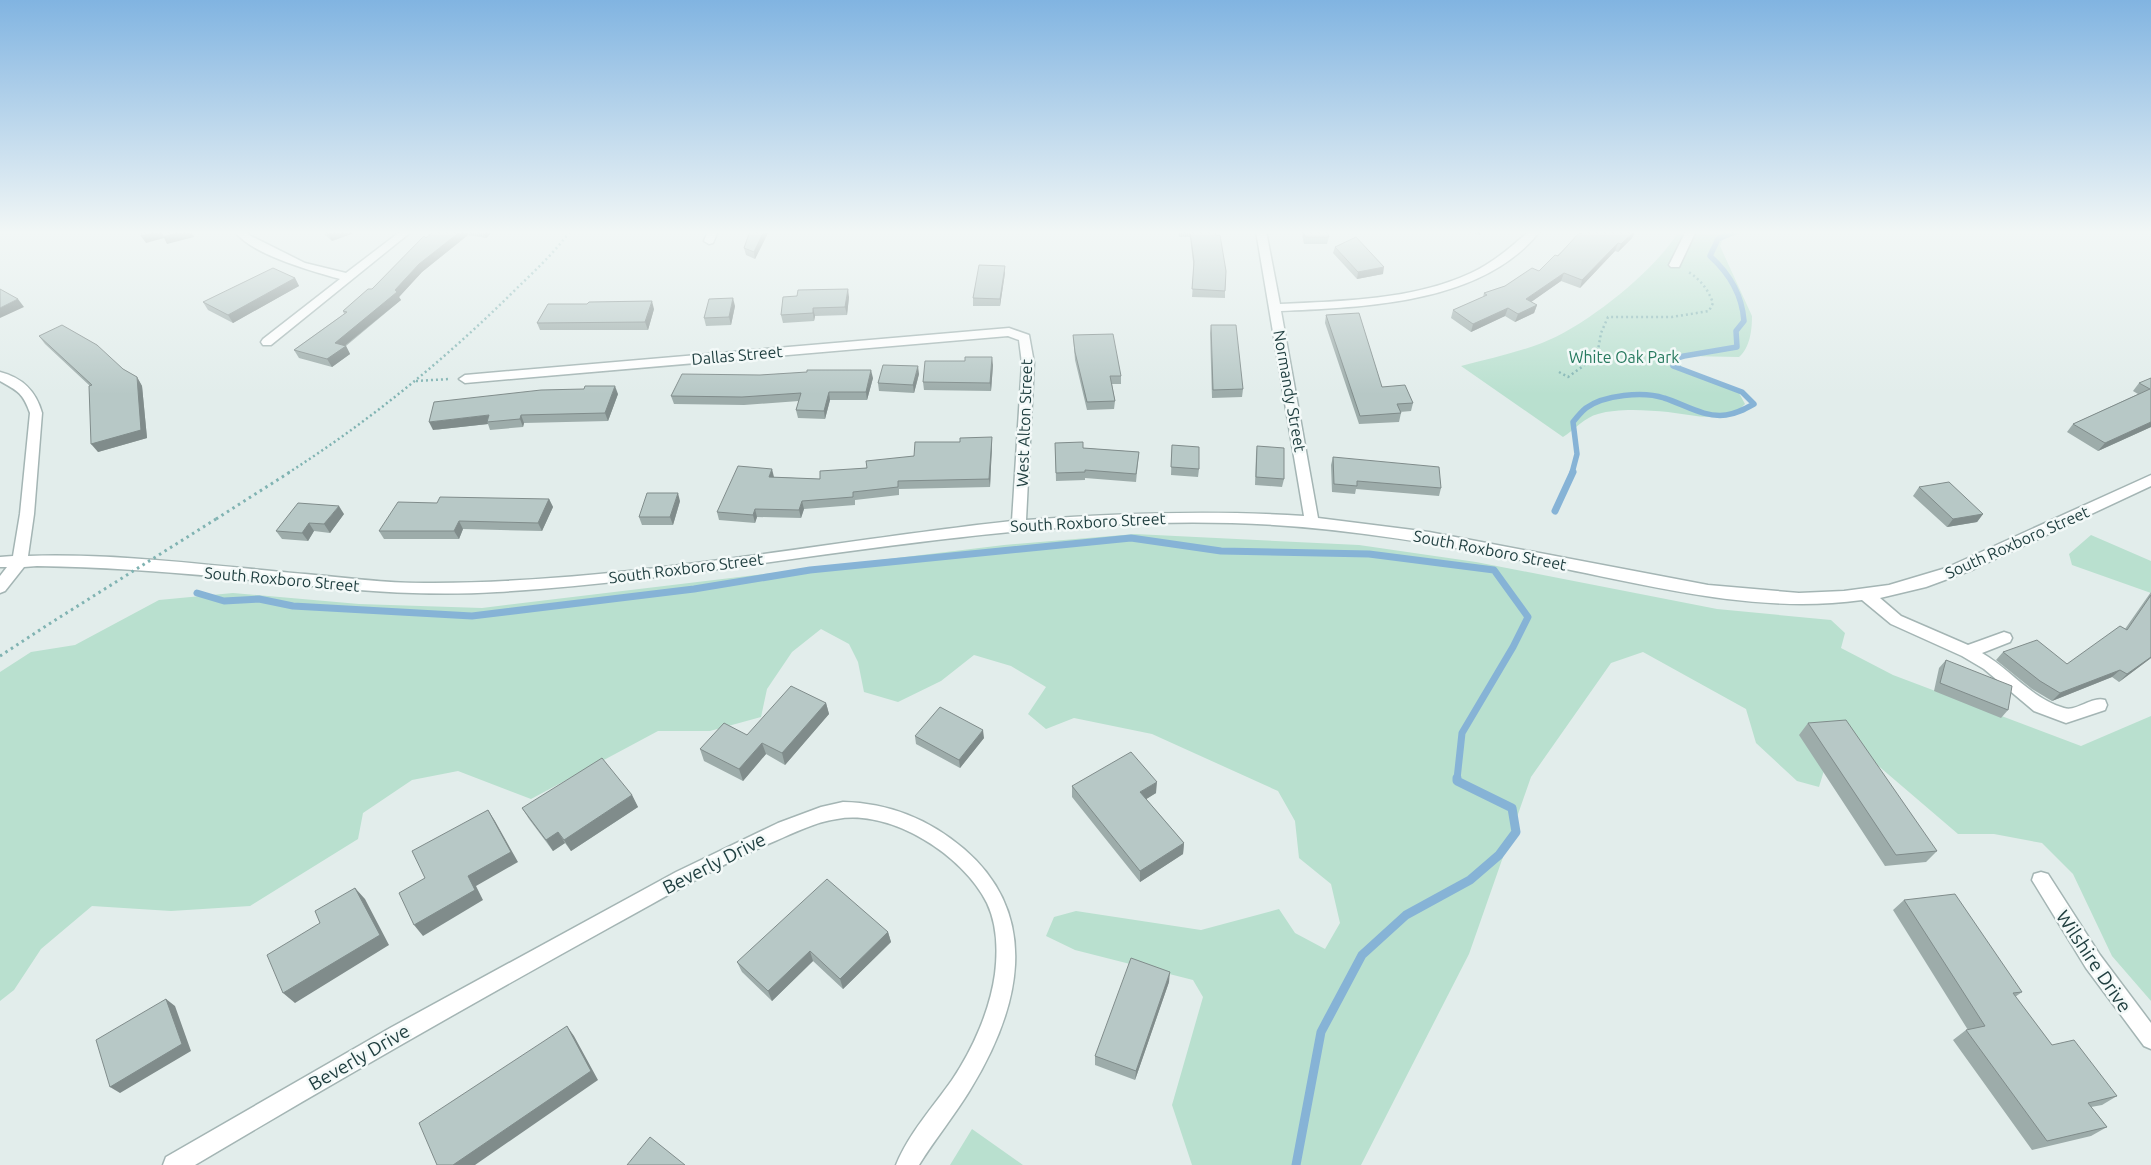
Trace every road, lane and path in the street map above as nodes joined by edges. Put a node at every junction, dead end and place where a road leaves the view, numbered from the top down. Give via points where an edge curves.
1 (336, 285) edge
2 (520, 285) edge
3 (1271, 285) edge
4 (1450, 285) edge
5 (1704, 285) edge
6 (1275, 308) junction
7 (1009, 332) joint
8 (267, 342) dead end
9 (1559, 372) dead end
10 (0, 376) edge
11 (465, 379) joint
12 (416, 381) junction
13 (2151, 480) edge
14 (1312, 523) junction
15 (1018, 525) junction
16 (20, 561) junction
17 (0, 562) edge
18 (0, 587) edge
19 (1866, 595) junction
20 (2004, 638) dead end
21 (1968, 652) junction
22 (0, 656) edge
23 (2099, 704) dead end
24 (2041, 880) dead end
25 (2151, 1039) edge
26 (174, 1165) edge
27 (907, 1165) edge

1 - 8 street
2 - 12 path
3 - 6 street, Normandy Street
4 - 6 street via 1407,296
5 - 9 path via 1713,303 1709,311 1670,318 1608,318 1601,333 1597,356 1568,377
6 - 14 street, Normandy Street
7 - 11 street, Dallas Street
7 - 15 street, West Alton Street via 1025,338 1028,363
10 - 16 street via 22,388 35,406 28,514
11 - 12 path
12 - 22 path, bridge via 323,450
13 - 19 street, South Roxboro Street via 1969,566 1930,580
14 - 15 street, South Roxboro Street via 1190,517
14 - 19 street, South Roxboro Street via 1446,541 1694,588 1784,597
15 - 16 street, South Roxboro Street via 626,576 489,587 368,587 107,563
16 - 17 street, South Roxboro Street
16 - 18 street
19 - 21 street via 1896,620
20 - 21 street
21 - 23 street via 1990,665 2040,706 2066,716
24 - 25 street, Wilshire Drive via 2070,928
26 - 27 street, Beverly Drive via 412,1026 730,852 813,817 862,810 889,814 920,828 954,851 990,888 1006,934 1002,992 986,1037 965,1080

